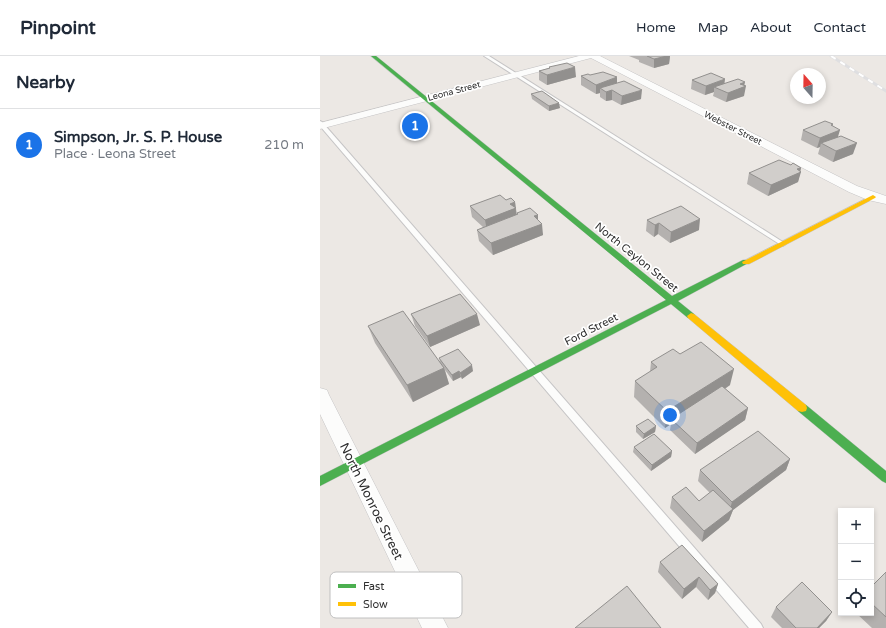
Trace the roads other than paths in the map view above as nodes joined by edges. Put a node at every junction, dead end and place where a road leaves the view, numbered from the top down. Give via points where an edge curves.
1 (372, 56) edge
2 (486, 56) edge
3 (589, 56) edge
4 (593, 56) edge
5 (516, 75) junction
6 (424, 99) junction
7 (321, 125) edge
8 (873, 197) junction
9 (886, 200) edge
10 (783, 244) junction
11 (672, 300) junction
12 (535, 370) junction
13 (320, 396) edge
14 (353, 464) junction
15 (886, 478) edge
16 (320, 481) edge
17 (407, 572) edge
18 (430, 618) edge
19 (435, 628) edge
20 (757, 628) edge

1 - 6 main road, North Ceylon Street
2 - 5 lane
3 - 5 street, Leona Street
4 - 8 street, Webster Street
5 - 6 street, Leona Street
5 - 10 lane
6 - 7 street, Leona Street
6 - 11 main road, North Ceylon Street
7 - 12 lane
8 - 9 street, Webster Street
8 - 10 main road, Ford Street
10 - 11 main road, Ford Street
11 - 12 main road, Ford Street
11 - 15 main road, North Ceylon Street
12 - 14 main road, Ford Street
12 - 20 lane
13 - 14 street, North Monroe Street
14 - 16 main road, Ford Street
14 - 17 street, North Monroe Street
18 - 19 street, North Monroe Street

